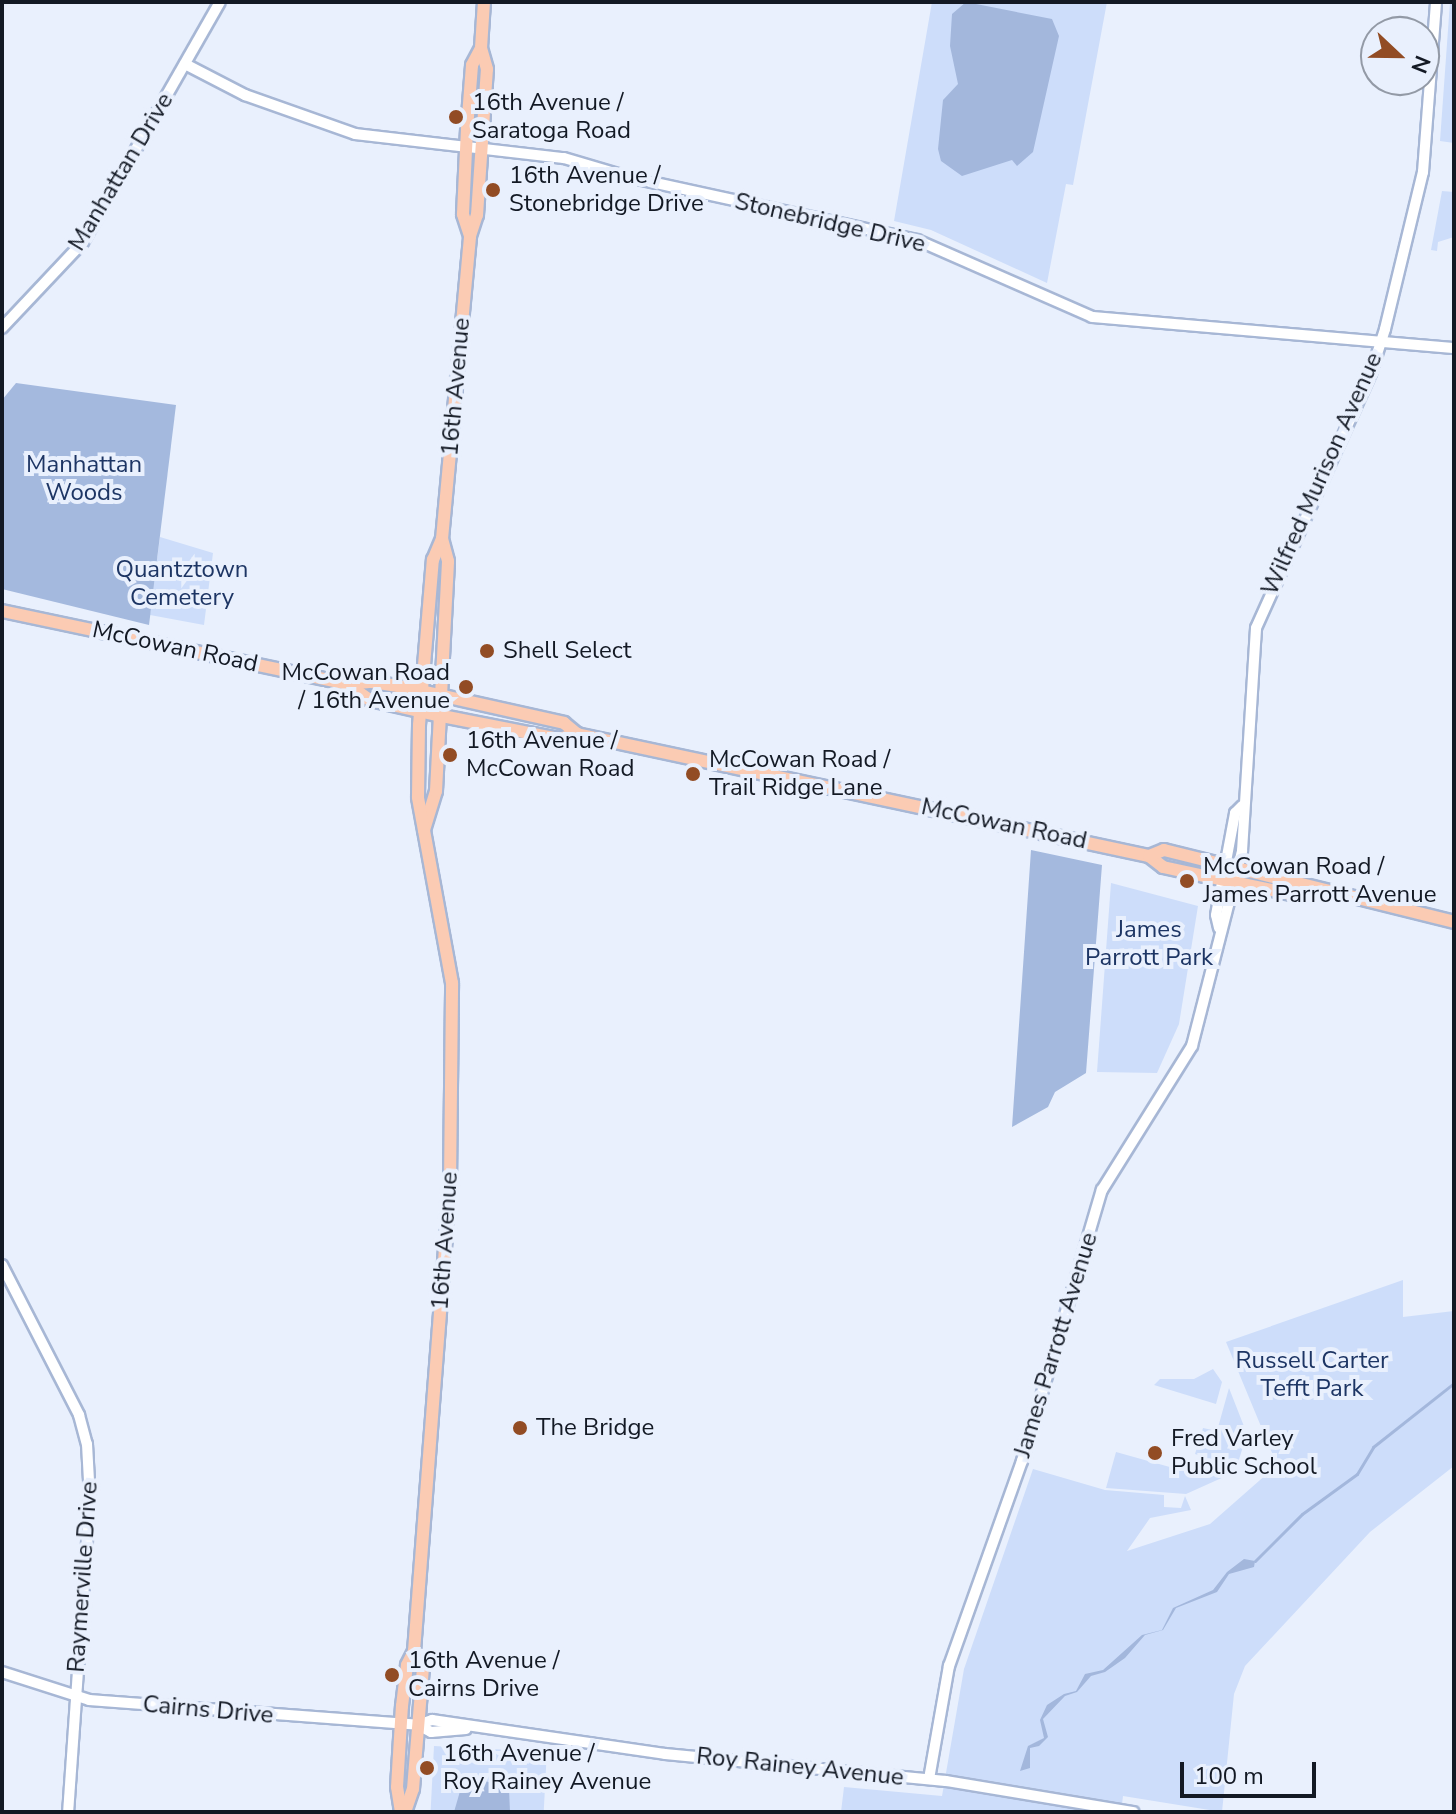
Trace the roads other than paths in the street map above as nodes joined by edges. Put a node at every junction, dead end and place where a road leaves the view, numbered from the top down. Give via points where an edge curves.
1 (220, 2) edge
2 (484, 2) edge
3 (1436, 2) edge
4 (481, 48) junction
5 (185, 64) junction
6 (466, 147) junction
7 (483, 147) junction
8 (470, 236) junction
9 (2, 328) edge
10 (1381, 341) junction
11 (1454, 348) edge
12 (442, 539) junction
13 (2, 611) edge
14 (347, 684) junction
15 (421, 691) junction
16 (438, 695) junction
17 (420, 711) junction
18 (437, 715) junction
19 (577, 734) junction
20 (423, 833) junction
21 (1149, 856) junction
22 (1233, 866) junction
23 (1230, 881) junction
24 (1312, 891) junction
25 (1454, 922) edge
26 (2, 1265) edge
27 (414, 1651) junction
28 (2, 1672) edge
29 (76, 1696) junction
30 (401, 1723) junction
31 (418, 1725) junction
32 (929, 1779) junction
33 (68, 1812) edge
34 (403, 1812) edge
35 (1133, 1812) edge

1 - 5 street, Manhattan Drive
2 - 4 main road, 16th Avenue
3 - 10 street, Wilfred Murison Avenue via 1421,184
4 - 6 main road, 16th Avenue via 472,65
4 - 7 main road, 16th Avenue via 487,69
5 - 6 street, Stonebridge Drive via 245,95 355,134
5 - 9 street, Manhattan Drive via 83,242
6 - 7 street, Stonebridge Drive
6 - 8 main road, 16th Avenue via 463,214
7 - 8 main road, 16th Avenue
7 - 10 street, Stonebridge Drive via 580,161 628,177 917,240 1100,319
8 - 12 main road, 16th Avenue
10 - 11 street, Stonebridge Drive
10 - 22 street, Wilfred Murison Avenue via 1259,618 1242,806 1247,815
12 - 15 main road, 16th Avenue via 433,560
12 - 16 main road, 16th Avenue via 448,561
13 - 14 main road, McCowan Road
14 - 15 main road, McCowan Road via 372,682
14 - 17 main road, McCowan Road via 370,700
15 - 16 main road, McCowan Road
15 - 17 main road, 16th Avenue
16 - 18 main road, 16th Avenue
16 - 19 main road, McCowan Road via 564,723
17 - 18 main road, McCowan Road
17 - 20 main road, 16th Avenue via 418,797
18 - 19 main road, McCowan Road via 559,739
18 - 20 main road, 16th Avenue via 436,791
19 - 21 main road, McCowan Road
20 - 27 main road, 16th Avenue via 448,952 452,1021 450,1183
21 - 22 main road, McCowan Road via 1164,850
21 - 23 main road, McCowan Road via 1163,867
22 - 23 street, Wilfred Murison Avenue
22 - 24 main road, McCowan Road via 1297,879
23 - 24 main road, McCowan Road via 1295,895
23 - 32 street, James Parrott Avenue via 1216,915 1219,928 1184,1064 1102,1190 1022,1461 949,1666
24 - 25 main road, McCowan Road
26 - 29 street, Raymerville Drive via 79,1415 87,1444 90,1499
27 - 30 main road, 16th Avenue via 407,1665
27 - 31 main road, 16th Avenue via 423,1667
28 - 29 street, Cairns Drive
29 - 30 street, Cairns Drive via 196,1710
29 - 33 street, Raymerville Drive
30 - 31 street, Cairns Drive
30 - 34 main road, 16th Avenue via 397,1787
31 - 32 street, Roy Rainey Avenue via 432,1720 466,1729
31 - 34 main road, 16th Avenue
32 - 35 street, Roy Rainey Avenue

